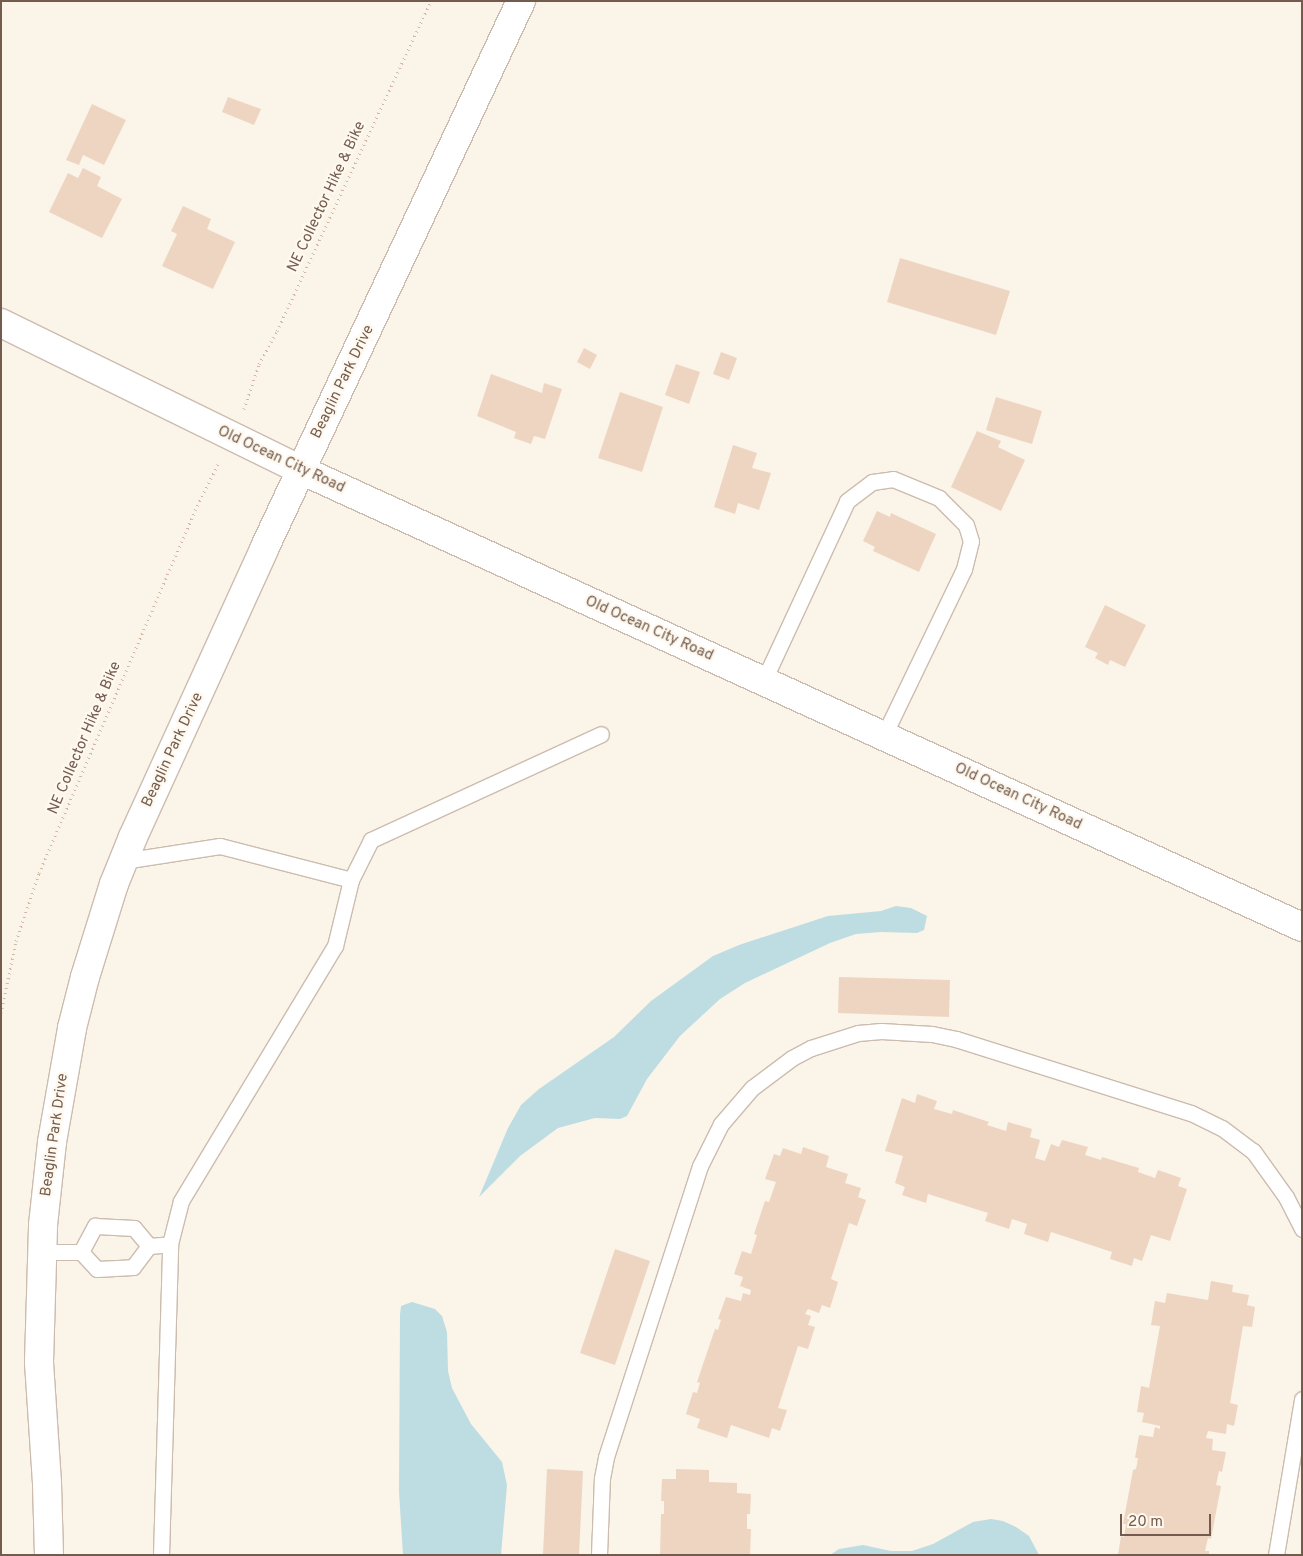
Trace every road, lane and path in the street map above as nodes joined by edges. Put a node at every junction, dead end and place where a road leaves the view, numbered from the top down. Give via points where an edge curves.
1 (431, 1) edge
2 (521, 1) edge
3 (1, 323) edge
4 (247, 404) dead end
5 (301, 470) junction
6 (211, 478) dead end
7 (764, 680) junction
8 (602, 734) dead end
9 (884, 735) junction
10 (124, 861) junction
11 (351, 880) junction
12 (1302, 927) edge
13 (1, 1013) edge
14 (1302, 1230) edge
15 (170, 1244) junction
16 (149, 1246) junction
17 (42, 1252) junction
18 (81, 1252) junction
19 (1302, 1399) edge
20 (49, 1555) edge
21 (162, 1555) edge
22 (599, 1555) edge
23 (1276, 1555) edge

1 - 4 path, NE Collector Hike & Bike via 259,364
2 - 5 main road, Beaglin Park Drive
3 - 5 main road, Old Ocean City Road
5 - 7 main road, Old Ocean City Road
5 - 10 main road, Beaglin Park Drive
6 - 13 path, NE Collector Hike & Bike via 39,873 16,941
7 - 9 main road, Old Ocean City Road
7 - 9 lane via 847,501 872,482 893,479 939,498 966,525 971,541 964,569
8 - 11 lane via 371,840
9 - 12 main road, Old Ocean City Road
10 - 11 lane via 220,846
10 - 17 main road, Beaglin Park Drive via 98,933 72,1028 52,1142
11 - 15 lane via 335,946 181,1201
14 - 22 lane via 1286,1197 1253,1151 1222,1128 1191,1113 932,1034 858,1033 811,1048 752,1088 721,1124 700,1166 606,1457
15 - 16 lane
15 - 21 lane
16 - 18 lane via 133,1268 97,1269
16 - 18 lane via 134,1228 96,1226
17 - 18 lane
17 - 20 main road, Beaglin Park Drive via 40,1362
19 - 23 lane

